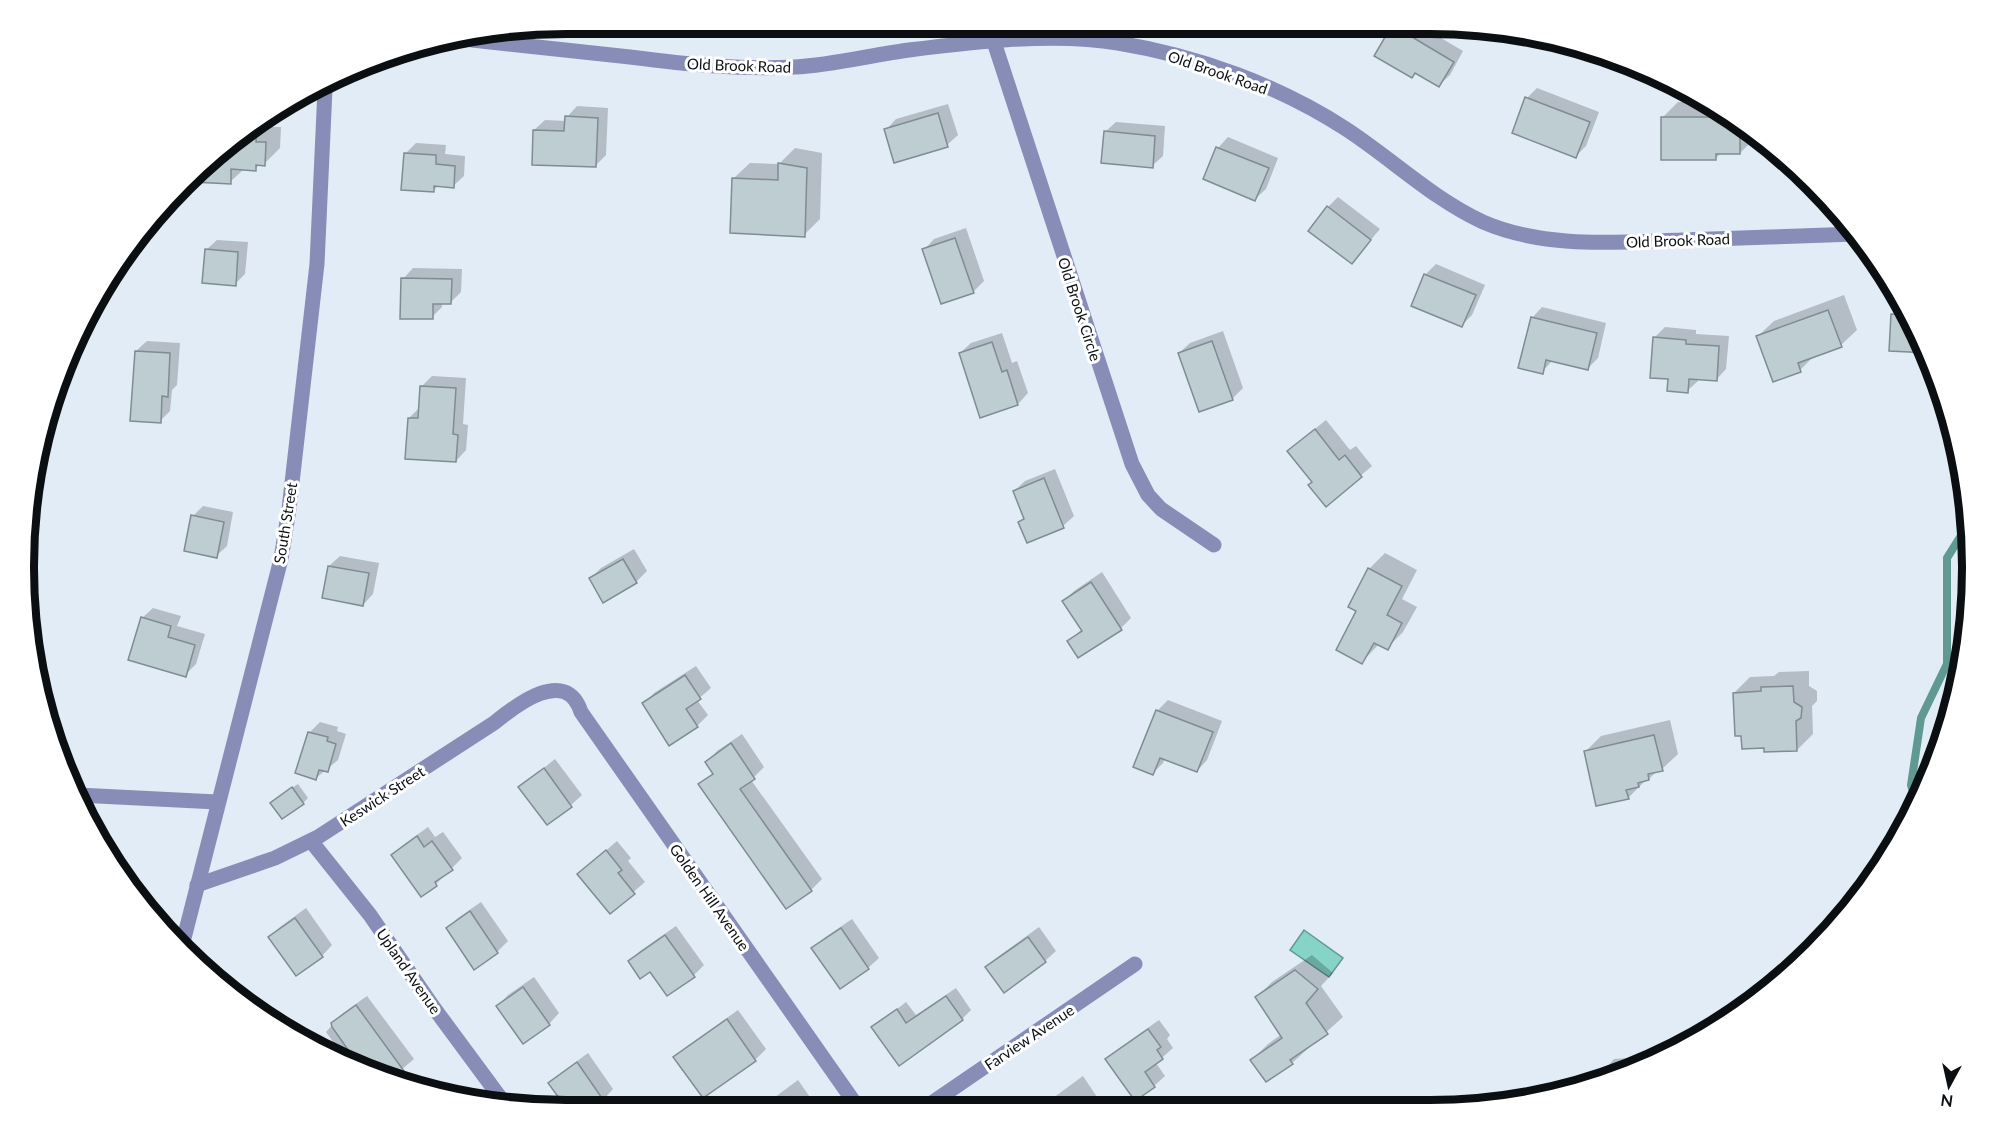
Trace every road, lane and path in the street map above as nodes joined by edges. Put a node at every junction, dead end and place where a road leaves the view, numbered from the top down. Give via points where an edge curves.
1 (484, 41) edge
2 (994, 42) junction
3 (325, 92) edge
4 (1845, 234) edge
5 (1214, 544) dead end
6 (558, 691) joint
7 (86, 795) edge
8 (218, 802) junction
9 (311, 841) junction
10 (197, 885) junction
11 (184, 937) edge
12 (1136, 964) dead end
13 (498, 1095) edge
14 (853, 1100) edge
15 (936, 1100) edge

1 - 2 street, Old Brook Road via 704,66 763,68
2 - 4 street, Old Brook Road via 1052,38 1115,42 1238,75 1296,100 1345,129 1458,209 1518,234 1556,240 1627,242
2 - 5 street, Old Brook Circle via 1132,464 1148,495 1161,509
3 - 8 street, South Street via 317,264 289,509 280,560
6 - 9 street, Keswick Street via 537,694 517,705
6 - 14 street, Golden Hill Avenue via 578,703
7 - 8 street
8 - 10 street, South Street
9 - 10 street, Keswick Street
9 - 13 street, Upland Avenue via 370,915
10 - 11 street, South Street
12 - 15 street, Farview Avenue

